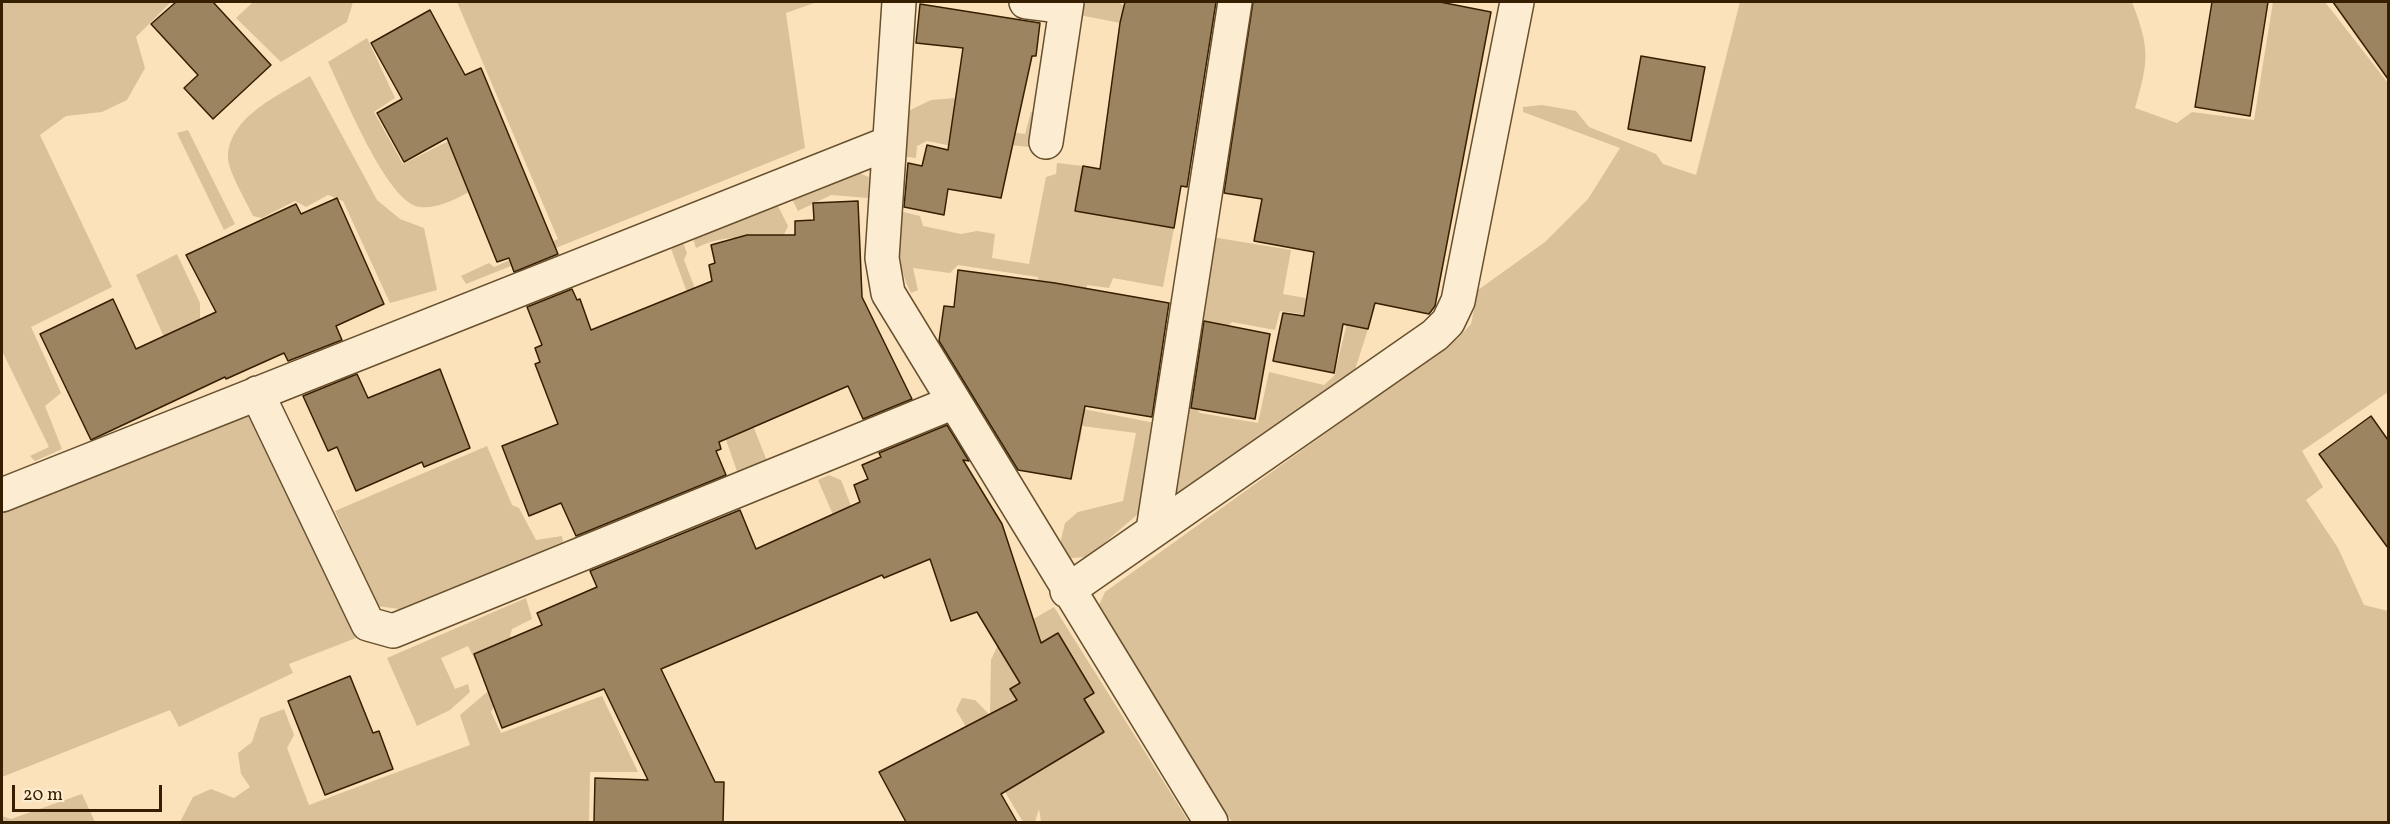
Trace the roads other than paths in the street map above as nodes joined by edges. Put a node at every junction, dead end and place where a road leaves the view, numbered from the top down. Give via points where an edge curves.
1 (899, 2) edge
2 (1026, 2) edge
3 (1234, 2) edge
4 (1517, 2) edge
5 (1067, 4) edge
6 (1046, 142) dead end
7 (889, 143) junction
8 (257, 393) junction
9 (954, 402) junction
10 (2, 495) edge
11 (1153, 530) junction
12 (1067, 591) junction
13 (1211, 822) edge

1 - 7 street
2 - 5 street
3 - 11 street
4 - 11 street via 1458,301 1448,322 1435,335
5 - 6 street
7 - 8 street
7 - 9 street via 882,258 888,293
8 - 9 street via 368,624 393,631
8 - 10 street
9 - 12 street
11 - 12 street
12 - 13 street

